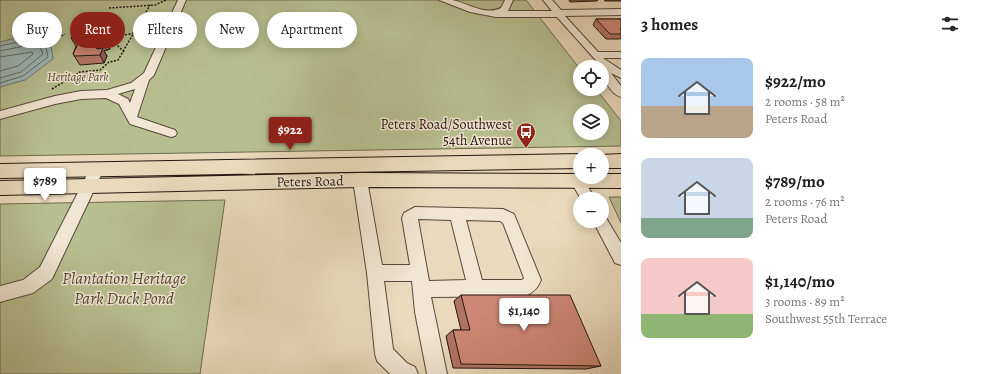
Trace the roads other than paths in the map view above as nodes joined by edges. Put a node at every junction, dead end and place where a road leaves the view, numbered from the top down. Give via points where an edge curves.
1 (182, 0) edge
2 (443, 0) edge
3 (510, 0) edge
4 (547, 0) edge
5 (621, 12) edge
6 (496, 14) junction
7 (559, 14) junction
8 (621, 56) edge
9 (597, 60) edge
10 (608, 60) edge
11 (621, 61) edge
12 (609, 62) edge
13 (609, 68) edge
14 (621, 75) edge
15 (609, 77) edge
16 (144, 79) junction
17 (621, 93) edge
18 (108, 94) junction
19 (0, 115) edge
20 (131, 118) junction
21 (171, 133) dead end
22 (621, 160) edge
23 (573, 161) edge
24 (609, 161) edge
25 (97, 169) junction
26 (0, 171) edge
27 (360, 180) junction
28 (621, 180) edge
29 (609, 181) edge
30 (573, 182) edge
31 (89, 186) junction
32 (0, 188) edge
33 (457, 214) junction
34 (604, 228) edge
35 (621, 258) edge
36 (375, 273) junction
37 (422, 281) junction
38 (476, 288) junction
39 (0, 294) edge
40 (408, 374) edge
41 (437, 374) edge

1 - 16 street via 149,75
2 - 6 street via 473,10
3 - 6 street via 505,10
4 - 7 street
5 - 7 street
6 - 7 street
7 - 9 street
8 - 10 street
11 - 12 street
13 - 14 street
15 - 17 street
16 - 18 street via 135,86
16 - 20 street
18 - 19 street via 68,98
18 - 20 street via 124,102
20 - 21 street
22 - 24 main road
23 - 25 main road, Peters Road
25 - 26 main road, Peters Road
25 - 31 street
27 - 30 main road, Peters Road
27 - 31 main road, Peters Road
27 - 36 street
28 - 29 main road, Peters Road
31 - 32 main road, Peters Road
31 - 39 street via 46,273 27,287
33 - 37 street via 415,213 409,218
33 - 38 street
33 - 38 street via 502,215 509,219 533,280 525,288
34 - 35 street
36 - 37 street
36 - 40 street via 384,354 400,370
37 - 38 street
37 - 41 street via 424,312

